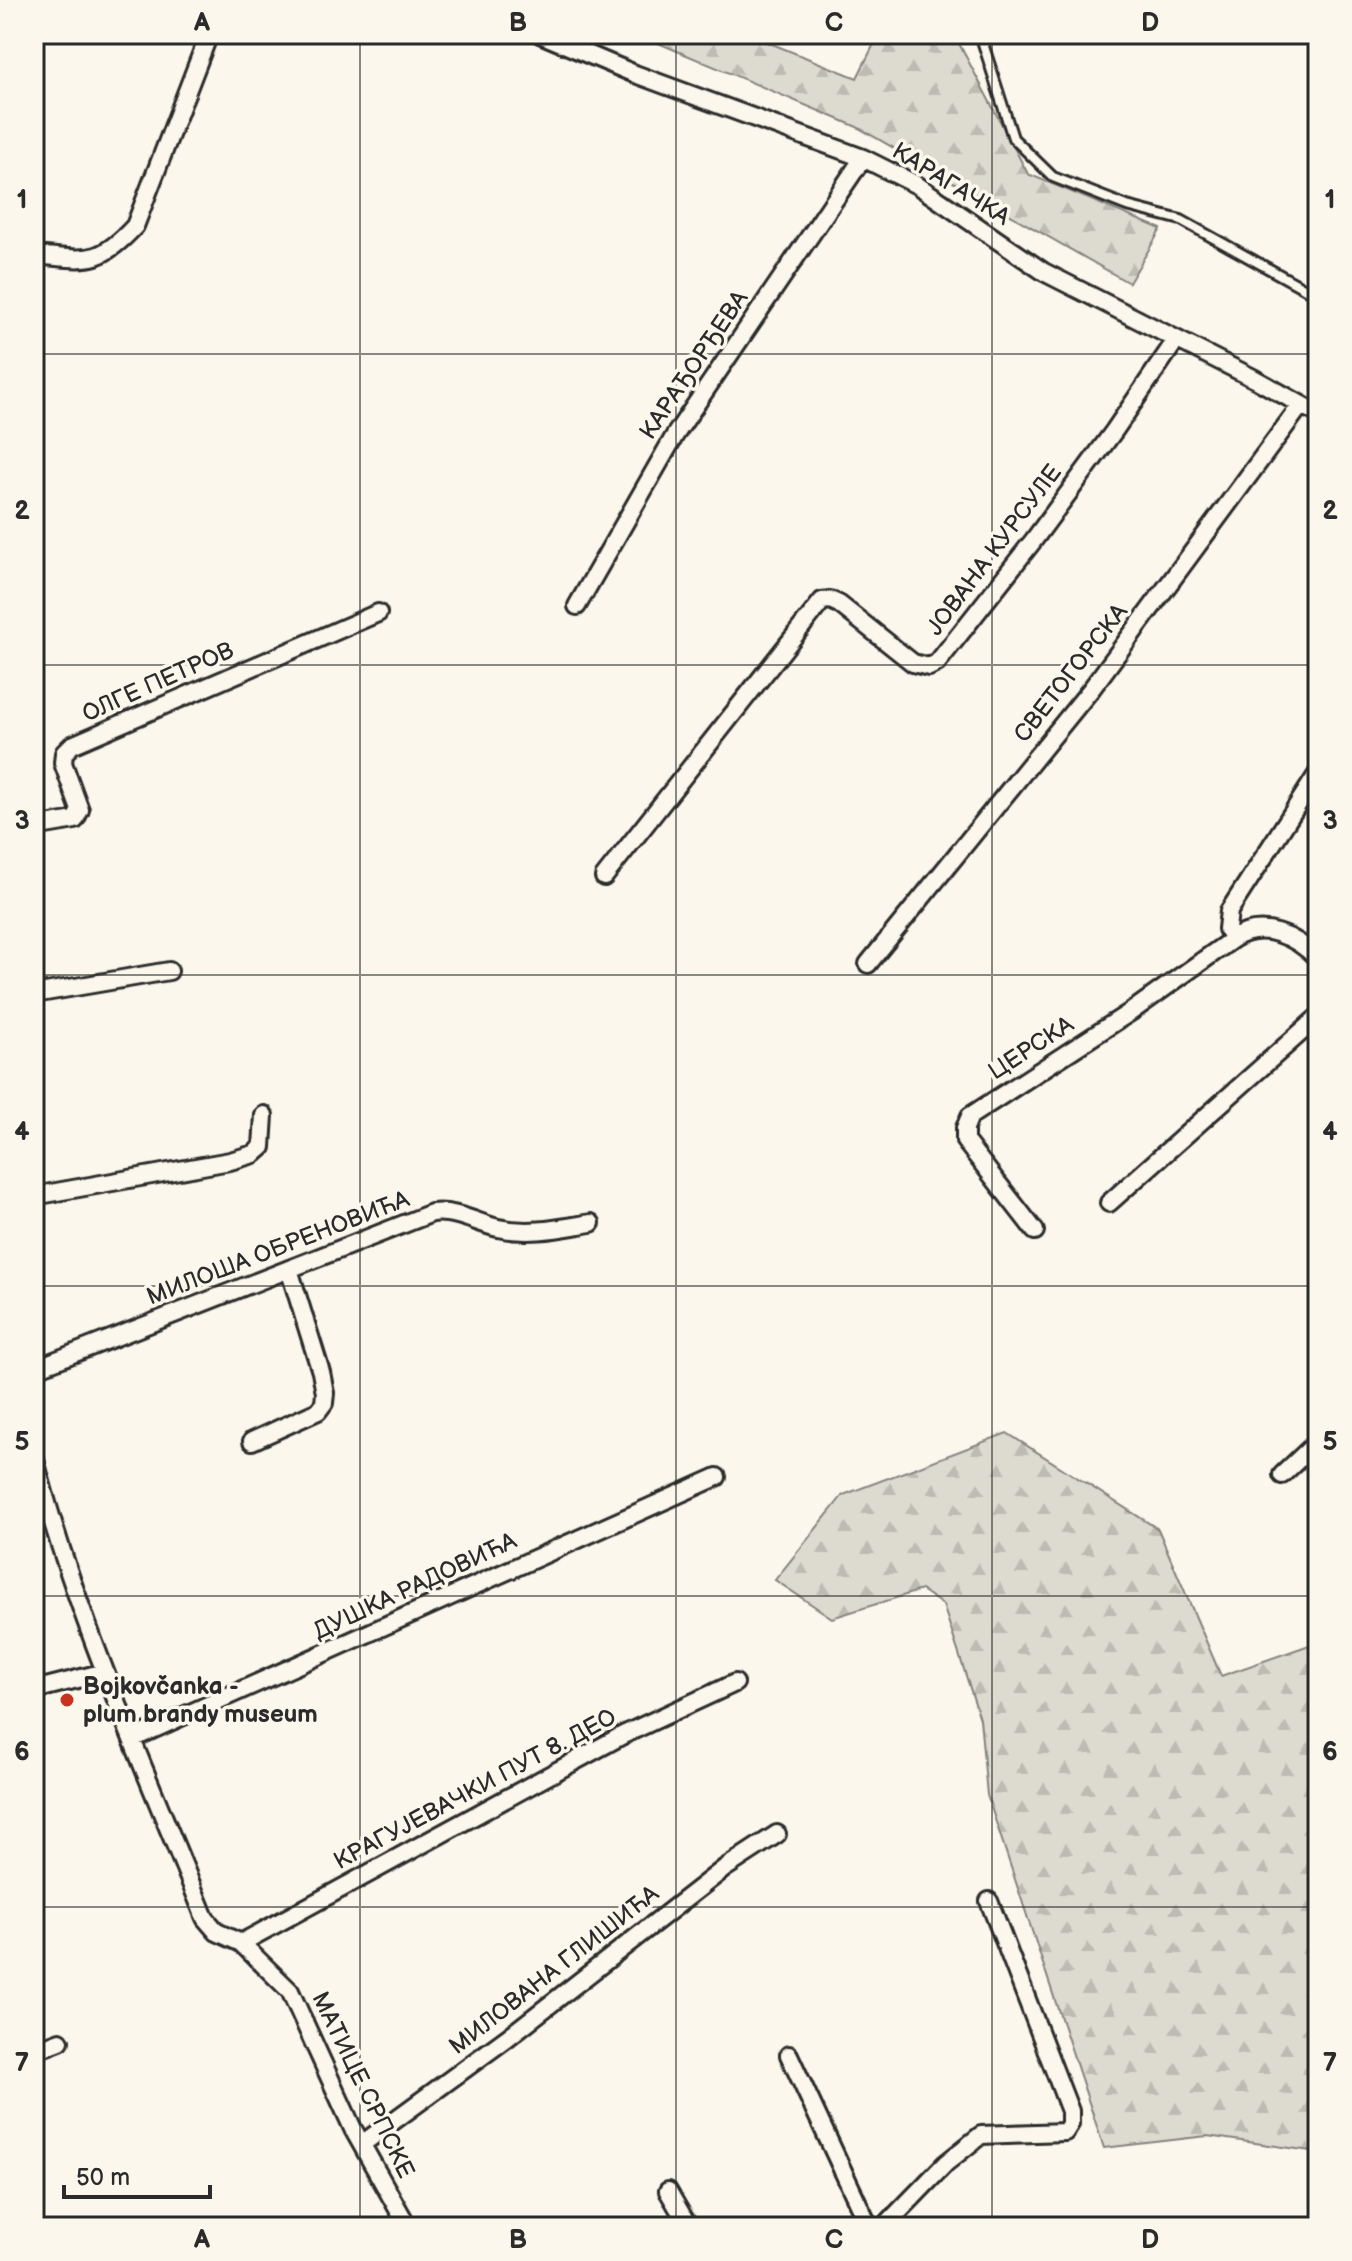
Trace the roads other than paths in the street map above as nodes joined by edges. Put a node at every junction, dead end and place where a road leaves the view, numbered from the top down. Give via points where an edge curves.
1 (209, 34) edge
2 (540, 34) edge
3 (980, 34) edge
4 (863, 158) junction
5 (34, 255) edge
6 (1318, 296) edge
7 (1176, 340) junction
8 (1301, 405) junction
9 (1318, 414) edge
10 (577, 606) dead end
11 (378, 613) dead end
12 (1318, 773) edge
13 (34, 827) edge
14 (604, 877) dead end
15 (1233, 939) junction
16 (1318, 959) edge
17 (868, 964) dead end
18 (169, 971) dead end
19 (34, 994) edge
20 (1318, 1017) edge
21 (264, 1115) dead end
22 (34, 1196) edge
23 (1109, 1203) dead end
24 (591, 1223) dead end
25 (1035, 1231) dead end
26 (289, 1269) junction
27 (34, 1369) edge
28 (252, 1441) dead end
29 (1318, 1441) edge
30 (34, 1456) edge
31 (1282, 1475) dead end
32 (717, 1477) dead end
33 (105, 1672) junction
34 (735, 1683) dead end
35 (34, 1690) edge
36 (132, 1739) junction
37 (777, 1834) dead end
38 (989, 1901) dead end
39 (241, 1943) junction
40 (60, 2041) dead end
41 (34, 2051) edge
42 (789, 2055) dead end
43 (362, 2144) junction
44 (668, 2191) dead end
45 (408, 2227) edge
46 (689, 2227) edge
47 (869, 2227) edge
48 (884, 2227) edge

1 - 5 street via 135,226 99,257
2 - 4 street, КАРАГАЧКА
3 - 6 lane via 1013,138 1053,177 1181,220
4 - 7 street, КАРАГАЧКА via 917,185 1044,272
4 - 10 street, КАРАЂОРЂЕВА via 675,435
7 - 8 street, КАРАГАЧКА
7 - 14 street, ЈОВАНА КУРСУЛЕ via 1060,504 937,663 913,663 839,604 822,601
8 - 9 street, КАРАГАЧКА
8 - 17 street, СВЕТОГОРСКА via 1092,688
11 - 13 street, ОЛГЕ ПЕТРОВ via 72,745 63,763 80,810 75,820
12 - 15 street via 1229,911 1227,929
15 - 16 street, ЦЕРСКА via 1270,930 1288,936
15 - 25 street, ЦЕРСКА via 970,1116 965,1141
18 - 19 street
20 - 23 street
21 - 22 street via 262,1147 254,1154
24 - 26 street, МИЛОША ОБРЕНОВИЋА via 536,1232 432,1213
26 - 27 street, МИЛОША ОБРЕНОВИЋА
26 - 28 street via 321,1372 324,1403 318,1411
29 - 31 street
30 - 33 street, МАТИЦЕ СРПСКЕ via 50,1519
32 - 36 street, ДУШКА РАДОВИЋА
33 - 35 street
33 - 36 street, МАТИЦЕ СРПСКЕ
34 - 39 street, КРАГУЈЕВАЧКИ ПУТ 8. ДЕО via 623,1735
36 - 39 street, МАТИЦЕ СРПСКЕ via 205,1918 217,1932
37 - 43 street, МИЛОВАНА ГЛИШИЋА
38 - 48 street via 1070,2111 1070,2124 1065,2132 981,2135
39 - 43 street, МАТИЦЕ СРПСКЕ via 290,1991
40 - 41 street
42 - 47 street
43 - 45 street, МАТИЦЕ СРПСКЕ
44 - 46 street

